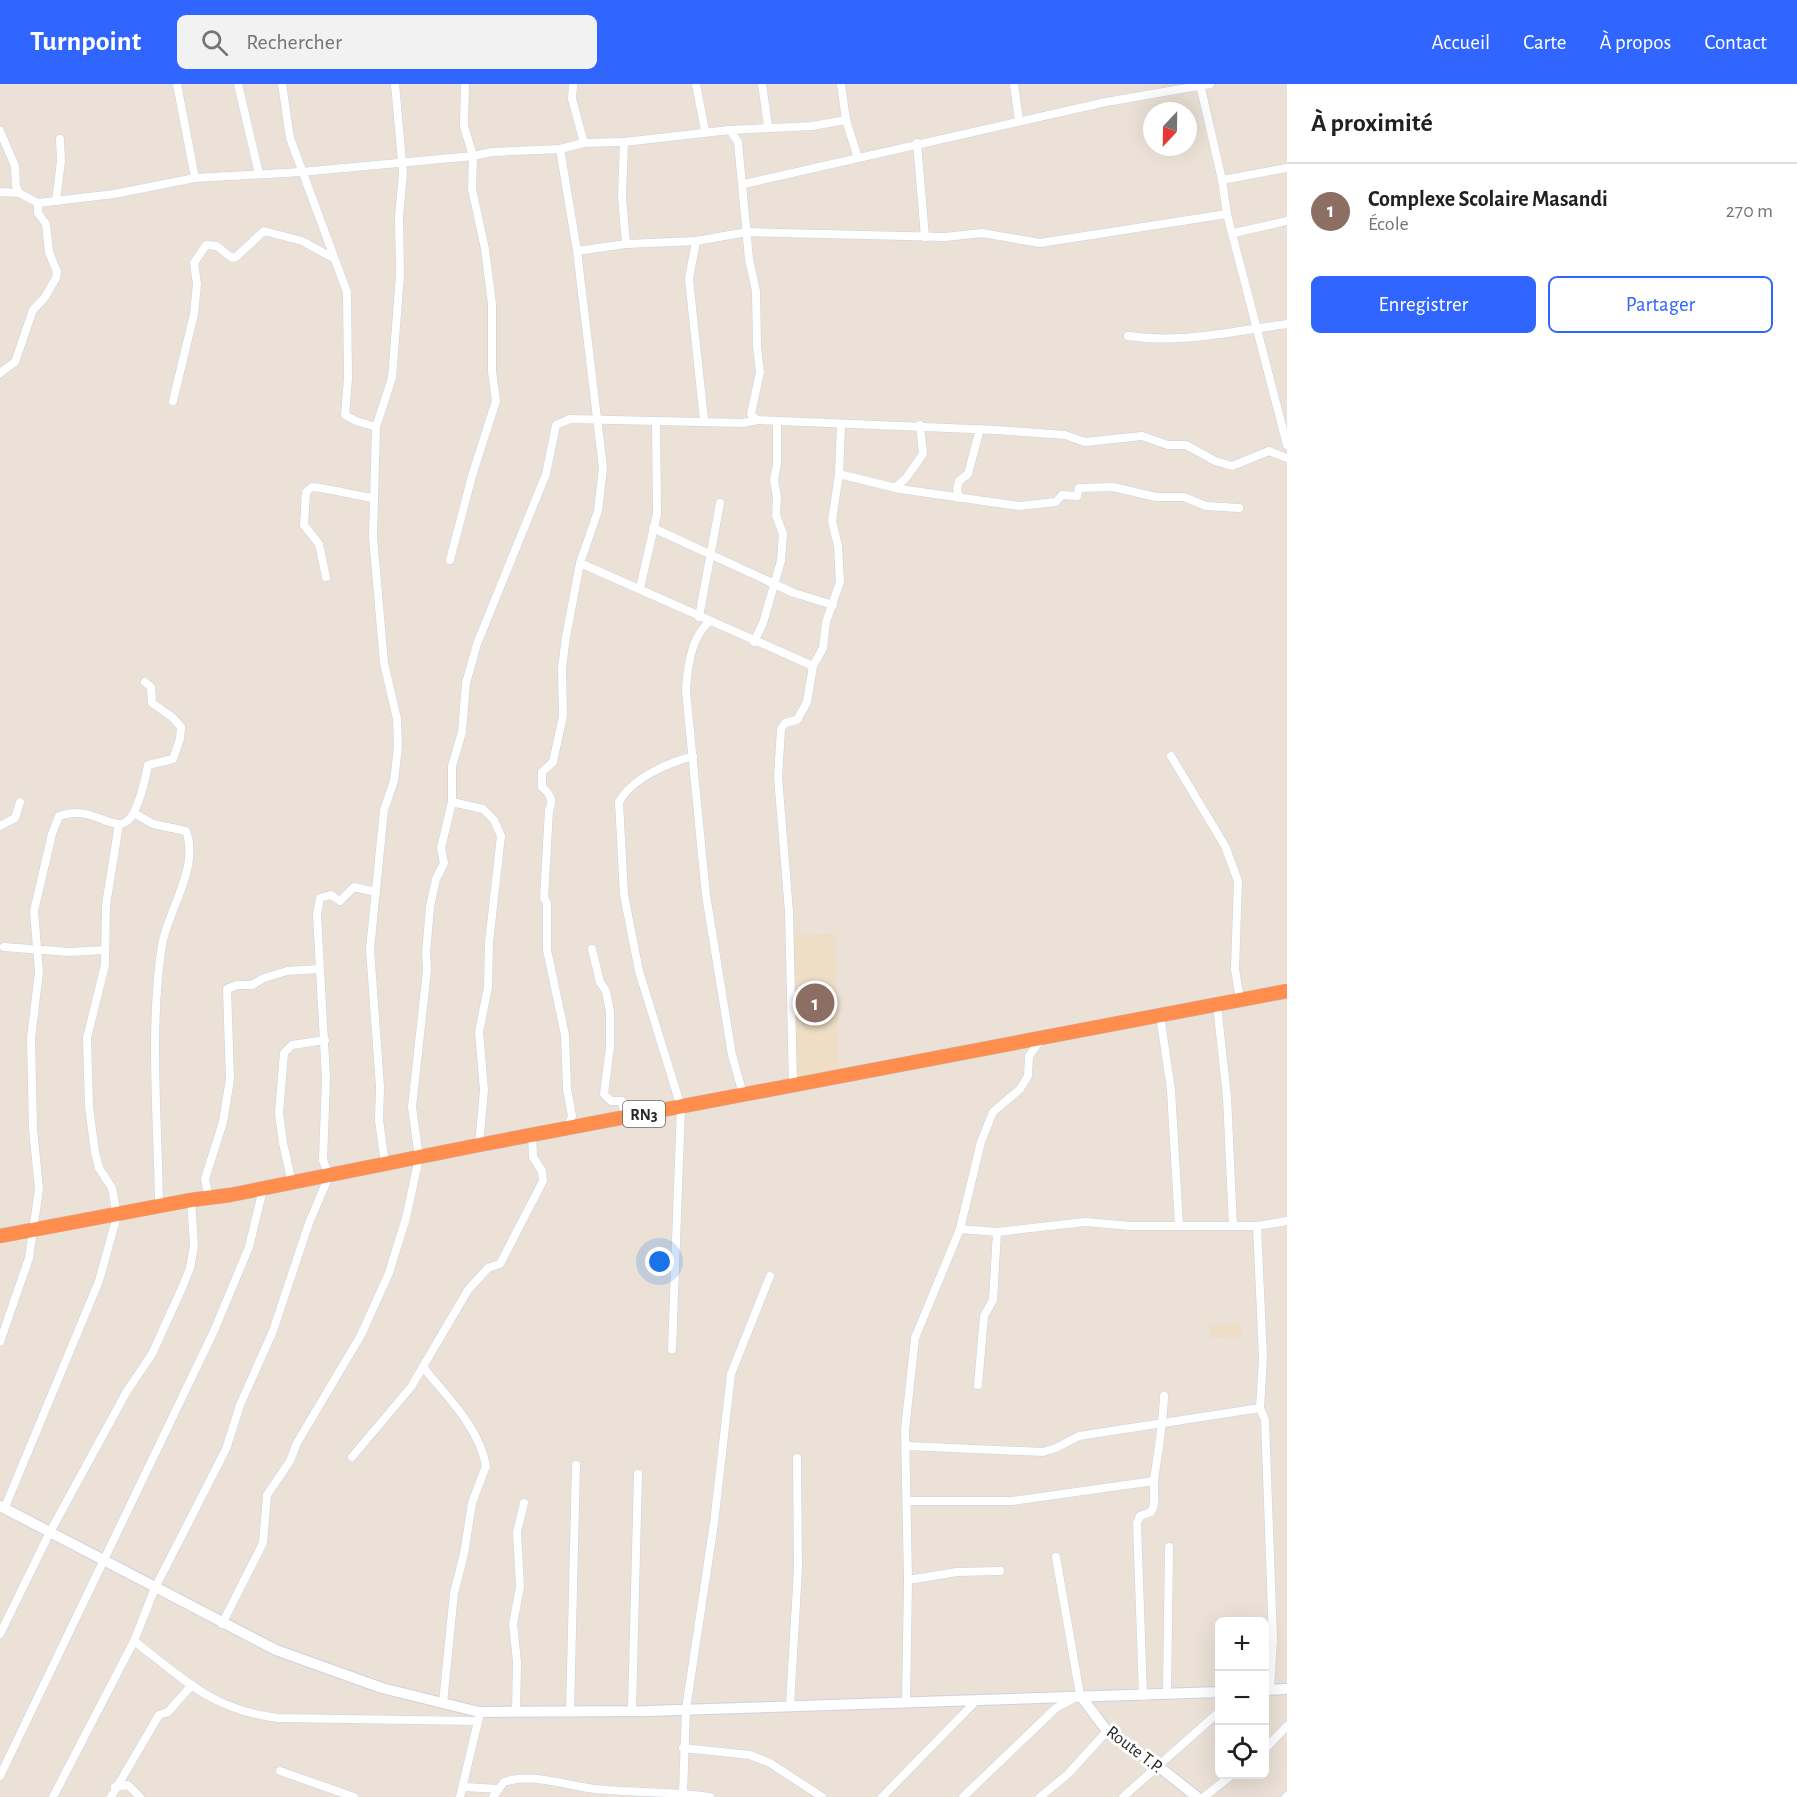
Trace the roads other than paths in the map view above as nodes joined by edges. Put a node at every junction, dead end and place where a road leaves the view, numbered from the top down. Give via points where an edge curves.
1 (177, 84) edge
2 (238, 84) edge
3 (282, 84) edge
4 (395, 84) edge
5 (465, 84) edge
6 (573, 84) edge
7 (696, 84) edge
8 (762, 84) edge
9 (841, 84) edge
10 (1014, 84) edge
11 (1200, 84) edge
12 (1210, 84) edge
13 (846, 120) junction
14 (1019, 122) junction
15 (768, 126) junction
16 (730, 130) junction
17 (0, 131) edge
18 (705, 131) junction
19 (60, 139) dead end
20 (624, 142) junction
21 (584, 143) junction
22 (917, 143) junction
23 (560, 149) junction
24 (473, 156) junction
25 (858, 158) junction
26 (402, 162) junction
27 (1287, 168) edge
28 (301, 172) junction
29 (259, 174) junction
30 (195, 178) junction
31 (1222, 180) junction
32 (744, 184) junction
33 (0, 192) edge
34 (19, 193) junction
35 (56, 201) junction
36 (38, 203) junction
37 (1227, 214) junction
38 (1287, 221) edge
39 (747, 232) junction
40 (1234, 233) junction
41 (925, 237) junction
42 (696, 241) junction
43 (626, 244) junction
44 (577, 251) junction
45 (334, 259) junction
46 (1287, 324) edge
47 (1258, 328) junction
48 (1128, 336) dead end
49 (0, 373) edge
50 (173, 401) dead end
51 (598, 420) junction
52 (704, 420) junction
53 (758, 420) junction
54 (656, 421) junction
55 (777, 422) junction
56 (842, 425) junction
57 (920, 425) junction
58 (376, 427) junction
59 (980, 429) junction
60 (1286, 440) edge
61 (1287, 458) edge
62 (839, 474) junction
63 (896, 487) junction
64 (373, 498) junction
65 (959, 498) junction
66 (720, 502) dead end
67 (1239, 508) dead end
68 (653, 528) junction
69 (712, 555) junction
70 (450, 560) dead end
71 (580, 563) junction
72 (326, 577) dead end
73 (776, 582) junction
74 (640, 588) junction
75 (833, 605) junction
76 (699, 617) junction
77 (709, 622) junction
78 (754, 642) junction
79 (813, 666) junction
80 (145, 682) dead end
81 (693, 756) junction
82 (1171, 756) dead end
83 (20, 802) dead end
84 (452, 802) junction
85 (134, 813) junction
86 (118, 824) junction
87 (0, 826) edge
88 (376, 892) junction
89 (4, 947) dead end
90 (38, 949) junction
91 (592, 949) dead end
92 (105, 950) junction
93 (319, 969) junction
94 (1287, 991) edge
95 (1240, 1000) junction
96 (1217, 1005) junction
97 (1160, 1015) junction
98 (1041, 1038) junction
99 (325, 1040) junction
100 (793, 1084) junction
101 (743, 1094) junction
102 (681, 1107) junction
103 (625, 1117) junction
104 (569, 1122) junction
105 (532, 1135) junction
106 (479, 1145) junction
107 (419, 1158) junction
108 (385, 1164) junction
109 (323, 1181) junction
110 (292, 1183) junction
111 (258, 1193) junction
112 (209, 1199) junction
113 (191, 1200) junction
114 (159, 1206) junction
115 (117, 1215) junction
116 (1287, 1221) edge
117 (1179, 1226) junction
118 (1233, 1226) junction
119 (1257, 1226) junction
120 (960, 1228) junction
121 (35, 1230) junction
122 (997, 1232) junction
123 (0, 1236) edge
124 (770, 1276) dead end
125 (0, 1342) edge
126 (672, 1349) dead end
127 (423, 1367) junction
128 (978, 1385) dead end
129 (1164, 1396) dead end
130 (1260, 1407) junction
131 (1163, 1425) junction
132 (907, 1446) junction
133 (352, 1457) dead end
134 (797, 1458) dead end
135 (576, 1465) dead end
136 (638, 1474) dead end
137 (1154, 1481) junction
138 (908, 1500) junction
139 (524, 1503) dead end
140 (3, 1507) edge
141 (50, 1532) junction
142 (1169, 1547) dead end
143 (1056, 1557) dead end
144 (104, 1560) junction
145 (1000, 1572) dead end
146 (908, 1580) junction
147 (155, 1588) junction
148 (222, 1624) junction
149 (0, 1634) edge
150 (134, 1641) junction
151 (1269, 1672) edge
152 (192, 1685) junction
153 (1269, 1689) edge
154 (1287, 1689) edge
155 (1215, 1692) edge
156 (1167, 1694) junction
157 (1080, 1695) junction
158 (1143, 1696) junction
159 (978, 1699) junction
160 (906, 1702) junction
161 (443, 1703) junction
162 (789, 1705) junction
163 (686, 1709) junction
164 (632, 1710) junction
165 (516, 1712) junction
166 (570, 1712) junction
167 (1215, 1715) edge
168 (479, 1717) junction
169 (1287, 1726) edge
170 (1107, 1731) junction
171 (1269, 1744) edge
172 (683, 1748) junction
173 (1158, 1766) junction
174 (280, 1771) dead end
175 (0, 1776) edge
176 (1227, 1779) edge
177 (115, 1787) junction
178 (464, 1787) junction
179 (498, 1789) junction
180 (685, 1794) edge
181 (52, 1797) edge
182 (111, 1797) edge
183 (140, 1797) edge
184 (354, 1797) edge
185 (460, 1797) edge
186 (493, 1797) edge
187 (710, 1797) edge
188 (822, 1797) edge
189 (882, 1797) edge
190 (963, 1797) edge
191 (1040, 1797) edge
192 (1123, 1797) edge
193 (1197, 1797) edge
194 (1204, 1797) edge

1 - 30 street
2 - 29 street
3 - 28 street via 290,138
4 - 26 street
5 - 24 street via 464,126
6 - 21 street via 572,99
7 - 18 street
8 - 15 street
9 - 13 street
10 - 14 street
11 - 12 street
11 - 14 street
11 - 31 street
13 - 15 street via 812,126
13 - 25 street
14 - 22 street
15 - 16 street
16 - 18 street
16 - 32 street via 738,142
17 - 34 street via 15,166
18 - 20 street
19 - 35 street
20 - 21 street
20 - 43 street via 622,196
21 - 23 street
22 - 25 street
22 - 41 street
23 - 24 street
23 - 44 street
24 - 26 street
24 - 70 street via 472,189 492,304 496,401 471,476
25 - 32 street
26 - 28 street
26 - 58 street via 395,357 390,391
27 - 31 street
28 - 29 street
28 - 45 street
29 - 30 street
30 - 35 street
31 - 37 street
32 - 39 street
33 - 34 street
34 - 36 street
35 - 36 street
36 - 49 street via 56,278 33,310 15,362
37 - 40 street
37 - 41 street via 1040,243 982,233
38 - 40 street
39 - 41 street
39 - 42 street
39 - 53 street via 756,291 760,372 751,414
40 - 47 street
42 - 43 street
42 - 52 street via 689,279
43 - 44 street
44 - 51 street
45 - 50 street via 302,241 264,231 232,258 217,246 206,244 194,263 197,284 193,320
45 - 58 street via 347,292 345,415
46 - 47 street
47 - 48 street via 1196,338 1155,340
47 - 60 street
51 - 54 street
51 - 71 street via 603,468 600,501
51 - 84 street via 567,419 556,425 543,483 474,653 466,682 458,752 452,766
52 - 53 street
52 - 54 street
53 - 55 street
54 - 68 street via 658,496
55 - 56 street
55 - 73 street via 774,480 776,515 783,534
56 - 57 street
56 - 62 street
57 - 59 street
57 - 63 street via 923,454
58 - 64 street
59 - 61 street via 1065,435 1085,442 1142,436 1168,445 1186,445 1232,466 1269,452
59 - 65 street via 968,474 959,481
62 - 63 street
62 - 75 street via 832,521 840,582
63 - 65 street
64 - 72 street via 312,487 306,492 304,525 319,544
64 - 88 street via 384,663 399,747 394,781 384,810
65 - 67 street via 1019,506 1056,502 1062,495 1077,496 1079,488 1113,487
66 - 69 street
68 - 69 street
68 - 74 street
69 - 73 street
69 - 76 street
71 - 74 street
71 - 104 street via 562,668 563,716 553,762 542,772 542,787 550,794 552,804 543,880 547,950 566,1035
73 - 75 street
73 - 78 street
74 - 76 street
75 - 79 street via 823,648
76 - 77 street
77 - 78 street
77 - 81 street via 699,630 687,676
78 - 79 street
79 - 100 street via 802,716 781,729 778,777 789,902
80 - 85 street via 151,687 152,703 181,727 180,739 173,759 148,765 142,797
81 - 101 street via 706,895 732,1055
81 - 102 street via 657,771 619,802 624,896 639,971
82 - 95 street via 1225,846 1238,881 1235,969
83 - 87 street via 15,818
84 - 106 street via 483,809 494,820 501,836 488,987 479,1032 484,1090
84 - 107 street via 441,848 444,863 436,879 426,953 412,1107
85 - 86 street
85 - 114 street via 153,824 186,831 190,842 182,890 166,929 158,970
86 - 90 street via 68,812 59,816 34,911
86 - 92 street via 106,905
88 - 93 street via 354,887 340,901 331,895 320,898 316,915
88 - 108 street via 370,949
89 - 90 street
90 - 92 street
90 - 121 street via 31,1038 39,1189
91 - 103 street via 610,1012 604,1094 611,1101 622,1101
92 - 115 street via 105,965 87,1038 89,1107 99,1168 112,1188
93 - 99 street
93 - 112 street via 287,971 252,985 226,989 230,1079 223,1122 205,1179
94 - 95 highway, RN3
95 - 96 highway, RN3
96 - 97 highway, RN3
96 - 118 street via 1227,1097
97 - 98 highway, RN3
97 - 117 street via 1173,1110
98 - 100 highway, RN3
98 - 120 street via 1029,1056 1028,1076 1020,1089 993,1112 981,1142
99 - 109 street
99 - 110 street via 292,1045 284,1053 279,1113
100 - 101 highway, RN3
101 - 102 highway, RN3
102 - 103 highway, RN3
102 - 126 street
103 - 104 highway, RN3 via 584,1125
104 - 105 highway, RN3
105 - 106 highway, RN3
105 - 127 street via 533,1157 543,1181 500,1264 488,1268 468,1290
106 - 107 highway, RN3
107 - 108 highway, RN3
107 - 148 street via 389,1273 361,1335 267,1495 263,1543
108 - 109 highway, RN3
109 - 110 highway, RN3
109 - 147 street via 273,1331 240,1405 226,1449
110 - 111 highway, RN3
111 - 112 highway, RN3
111 - 144 street via 256,1225 249,1247 214,1331
112 - 113 highway, RN3
113 - 114 highway, RN3
113 - 141 street via 194,1246 182,1287 152,1354 127,1391
114 - 115 highway, RN3
115 - 121 highway, RN3
115 - 140 street via 99,1281
116 - 119 street
117 - 118 street
117 - 122 street via 1085,1222
118 - 119 street
119 - 130 street via 1263,1358
120 - 122 street
120 - 132 street via 915,1338 905,1430
121 - 123 highway, RN3
121 - 125 street
122 - 128 street via 993,1300 984,1316
124 - 163 street via 731,1374
127 - 133 street
127 - 161 street via 475,1435 486,1466 471,1503 454,1593
129 - 131 street
130 - 131 street
130 - 151 street via 1265,1420 1273,1639
131 - 132 street via 1079,1436 1043,1452
131 - 137 street
132 - 138 street
134 - 162 street via 798,1585
135 - 166 street
136 - 164 street
137 - 138 street via 1012,1501
137 - 158 street via 1153,1510 1140,1516 1137,1523
138 - 146 street
139 - 165 street via 517,1532 520,1587 513,1624
140 - 141 street
141 - 144 street
141 - 149 street
142 - 156 street
143 - 157 street
144 - 147 street
144 - 175 street
145 - 146 street via 957,1572
146 - 160 street
147 - 148 street
147 - 150 street
148 - 161 street via 333,1672 407,1696
150 - 152 street
150 - 181 street
152 - 168 street via 222,1705 278,1718
152 - 177 street via 168,1712 159,1715
153 - 154 street
155 - 156 street
156 - 158 street
157 - 158 street
157 - 159 street
157 - 170 street, Route T.P.
157 - 190 street via 1056,1708
159 - 160 street
159 - 189 street
160 - 162 street
161 - 168 street
162 - 163 street
163 - 164 street
163 - 172 street
164 - 166 street
165 - 166 street
165 - 168 street
167 - 173 street
168 - 178 street
169 - 171 street
170 - 173 street, Route T.P.
170 - 191 street via 1068,1774
172 - 180 street
172 - 188 street via 750,1755
173 - 192 street
173 - 193 street, Route T.P.
174 - 184 street
176 - 194 street
177 - 182 street
177 - 183 street via 130,1786
178 - 179 street
178 - 185 street
179 - 180 street via 504,1782 523,1779 596,1790
179 - 186 street
180 - 187 street

